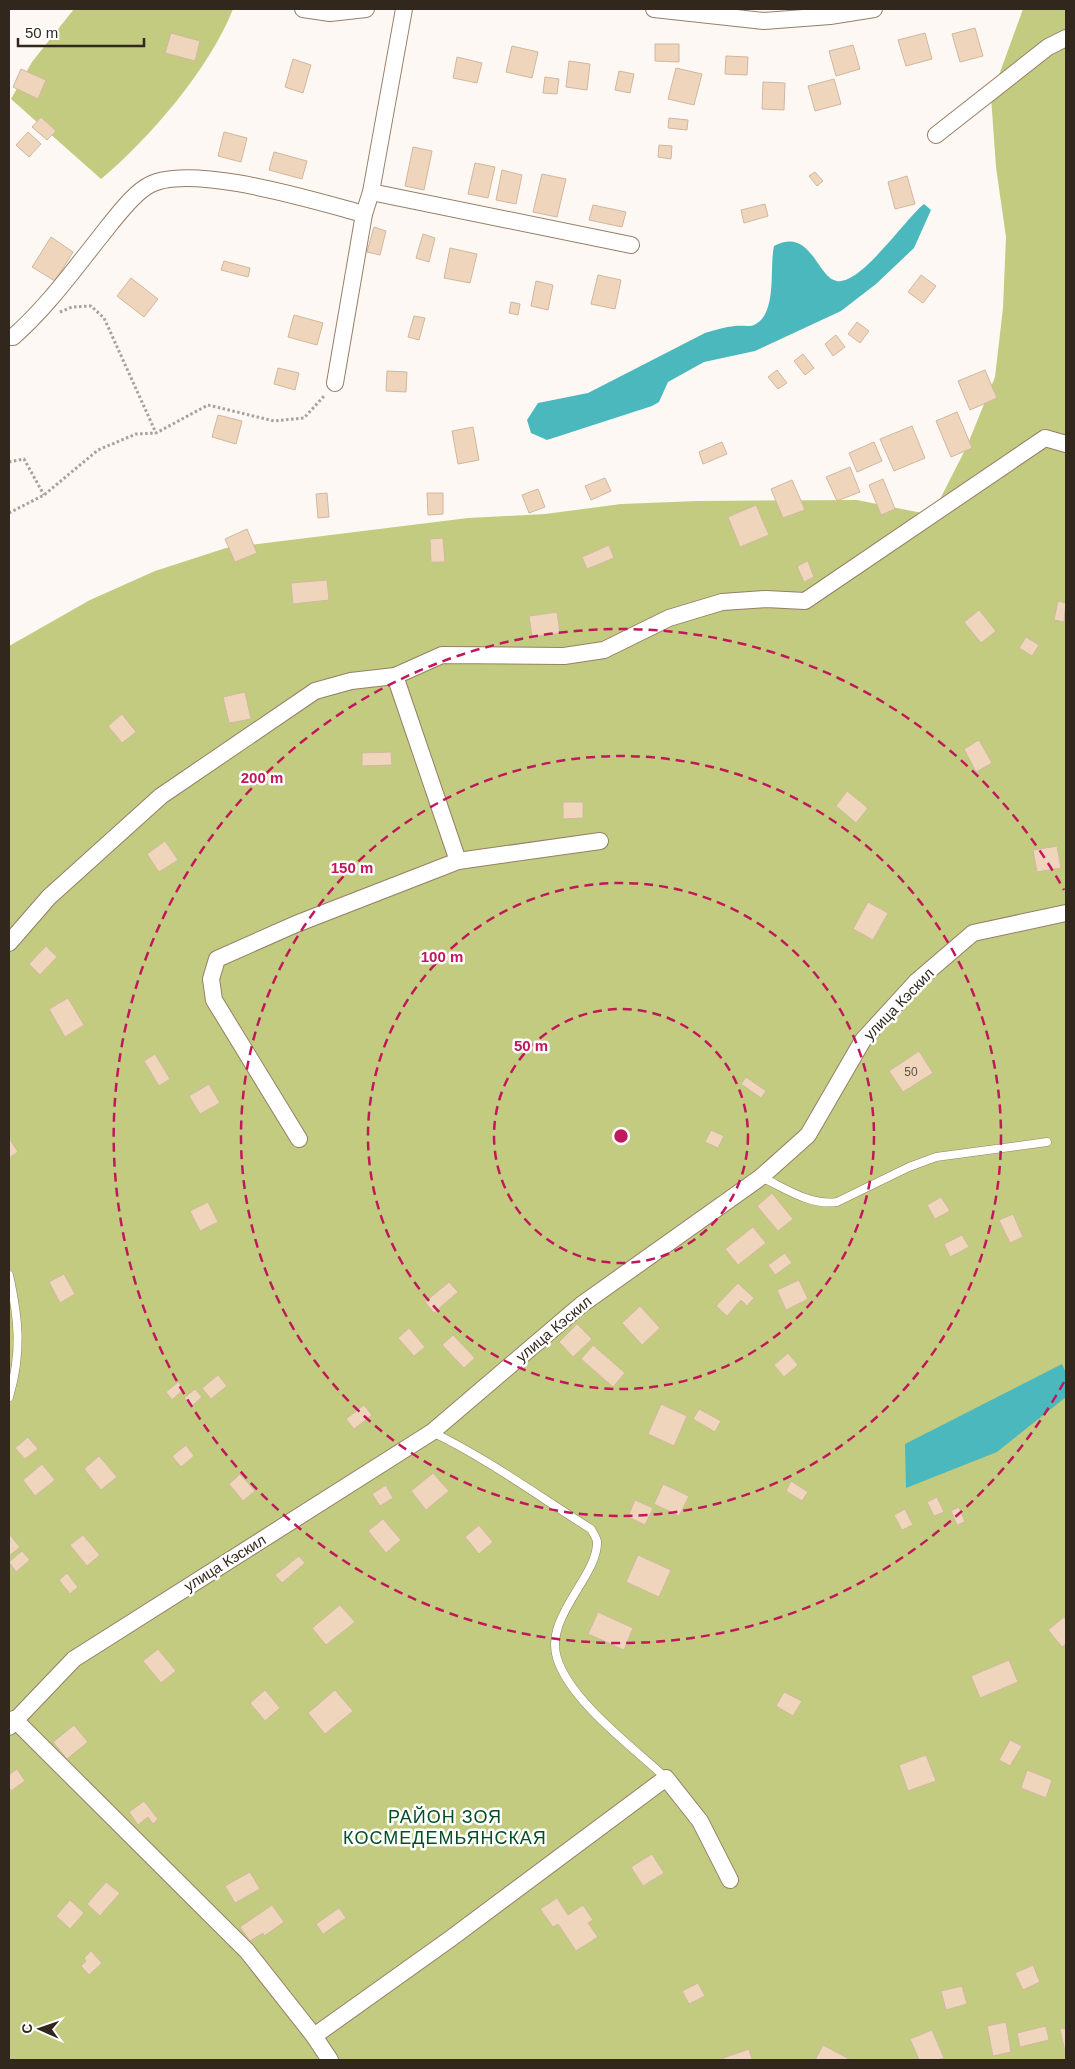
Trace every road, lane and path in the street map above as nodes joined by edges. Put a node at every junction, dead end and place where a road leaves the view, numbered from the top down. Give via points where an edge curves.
1 (303, 9) edge
2 (366, 9) edge
3 (404, 9) edge
4 (654, 9) edge
5 (874, 9) edge
6 (1066, 38) edge
7 (936, 135) dead end
8 (371, 192) junction
9 (364, 214) junction
10 (631, 245) dead end
11 (39, 314) junction
12 (9, 337) edge
13 (335, 383) joint
14 (156, 433) junction
15 (1066, 444) edge
16 (9, 462) edge
17 (44, 494) junction
18 (9, 513) edge
19 (395, 676) junction
20 (600, 841) dead end
21 (458, 862) junction
22 (1066, 913) edge
23 (9, 943) edge
24 (299, 1139) dead end
25 (1047, 1142) dead end
26 (761, 1177) junction
27 (9, 1275) edge
28 (9, 1397) edge
29 (432, 1432) junction
30 (11, 1718) edge
31 (666, 1778) junction
32 (730, 1880) dead end
33 (314, 2036) junction
34 (330, 2060) edge

1 - 2 street via 330,13
3 - 8 street
4 - 5 street via 764,21
6 - 7 street via 1048,47
8 - 9 street
8 - 10 street
9 - 11 street via 252,184 180,178 159,180 145,187 114,220
9 - 13 street
11 - 12 street
11 - 14 path via 91,306 104,318
13 - 14 path via 304,418 274,421 208,405
14 - 17 path via 136,434 98,450
15 - 19 street via 1044,438 806,602 766,599 722,602 669,618 604,650 564,656 442,655
16 - 17 path via 24,458
17 - 18 path
19 - 21 street
19 - 23 street via 351,681 315,692 161,796 49,897
20 - 21 street
21 - 24 street via 296,924 217,959 211,979 214,1000
22 - 26 street, улица Кэскил via 973,933 924,975 863,1040 808,1135
25 - 26 lane via 936,1157 826,1204 814,1202
26 - 29 street, улица Кэскил via 581,1305
27 - 28 lane via 19,1342 17,1372
29 - 30 street, улица Кэскил via 74,1659
29 - 31 lane via 472,1451 591,1529 597,1541 595,1555 556,1636 557,1658 567,1678 590,1708
30 - 33 street via 247,1951
31 - 32 street via 700,1822
31 - 33 street
33 - 34 street

